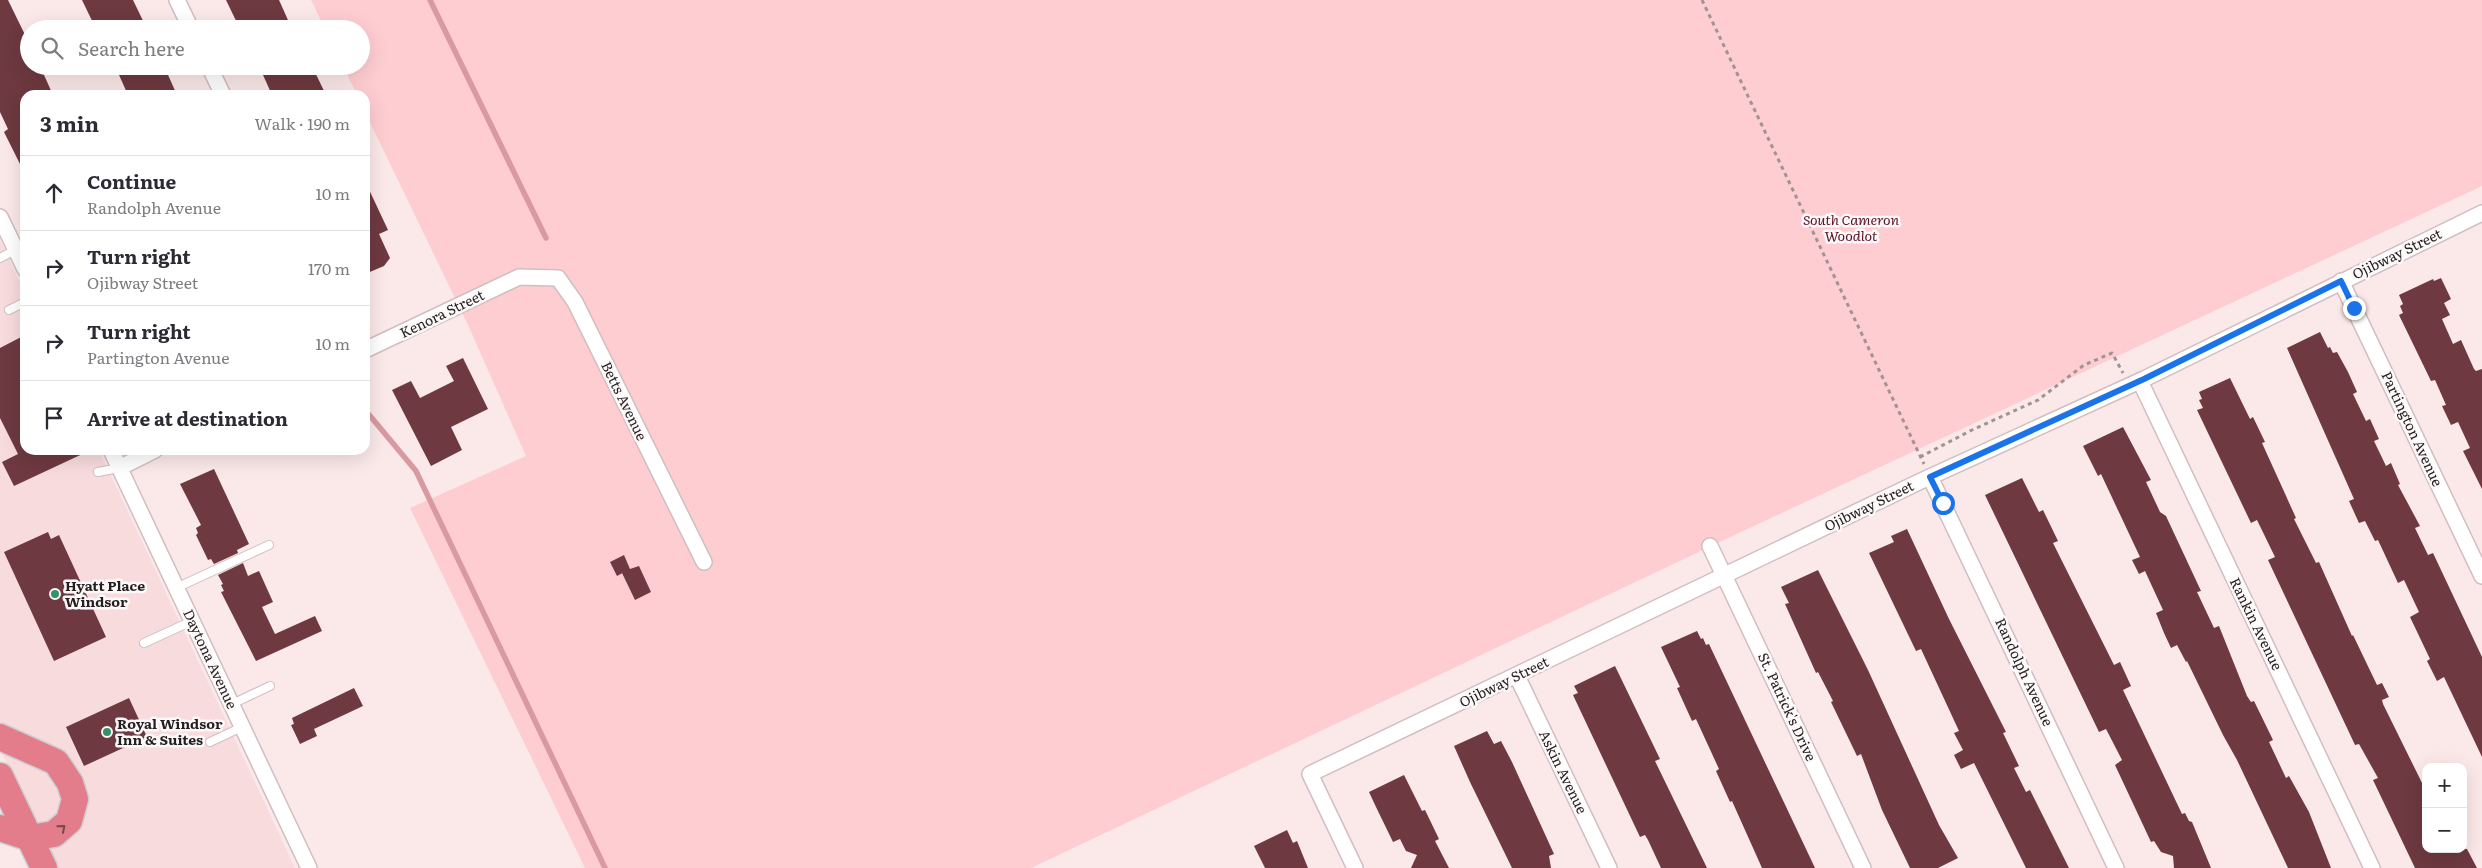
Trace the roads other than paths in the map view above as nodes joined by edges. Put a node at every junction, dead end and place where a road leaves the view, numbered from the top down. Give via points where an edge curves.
1 (177, 0) edge
2 (187, 20) edge
3 (213, 75) edge
4 (221, 90) edge
5 (2482, 213) edge
6 (0, 217) edge
7 (15, 250) junction
8 (0, 258) edge
9 (20, 260) edge
10 (519, 277) joint
11 (2341, 281) junction
12 (20, 304) edge
13 (9, 310) dead end
14 (370, 348) edge
15 (2140, 381) junction
16 (113, 455) edge
17 (145, 455) edge
18 (119, 468) junction
19 (1927, 471) junction
20 (98, 472) dead end
21 (270, 545) dead end
22 (1710, 546) dead end
23 (704, 562) dead end
24 (1724, 576) junction
25 (2482, 576) edge
26 (176, 588) junction
27 (192, 621) junction
28 (144, 643) dead end
29 (1517, 676) junction
30 (270, 686) dead end
31 (232, 704) junction
32 (242, 727) junction
33 (0, 737) edge
34 (210, 742) dead end
35 (0, 776) edge
36 (0, 828) edge
37 (30, 838) junction
38 (44, 868) edge
39 (309, 868) edge
40 (1355, 868) edge
41 (1609, 868) edge
42 (1864, 868) edge
43 (2116, 868) edge
44 (2372, 868) edge

1 - 2 street
3 - 4 street
5 - 11 street, Ojibway Street
6 - 7 street
7 - 8 lane
7 - 9 street
10 - 14 street, Kenora Street
10 - 23 street, Betts Avenue via 558,278 575,302
11 - 15 street, Ojibway Street
11 - 25 street, Partington Avenue
12 - 13 lane
15 - 19 street, Ojibway Street
15 - 44 street, Rankin Avenue
16 - 18 street, Daytona Avenue
17 - 18 street
18 - 20 lane
18 - 26 street, Daytona Avenue
19 - 24 street, Ojibway Street
19 - 43 street, Randolph Avenue
21 - 26 lane
22 - 24 street, St. Patrick's Drive
24 - 29 street, Ojibway Street
24 - 42 street, St. Patrick's Drive
26 - 27 street, Daytona Avenue
27 - 28 lane
27 - 31 street, Daytona Avenue
29 - 40 street, Ojibway Street via 1310,774
29 - 41 street, Askin Avenue
30 - 31 lane
31 - 32 street, Daytona Avenue
32 - 34 lane
32 - 39 street, Daytona Avenue
37 -> 33 highway via 54,834 69,821 75,799 73,791 56,762
35 - 37 highway
36 - 37 highway
37 - 38 highway

